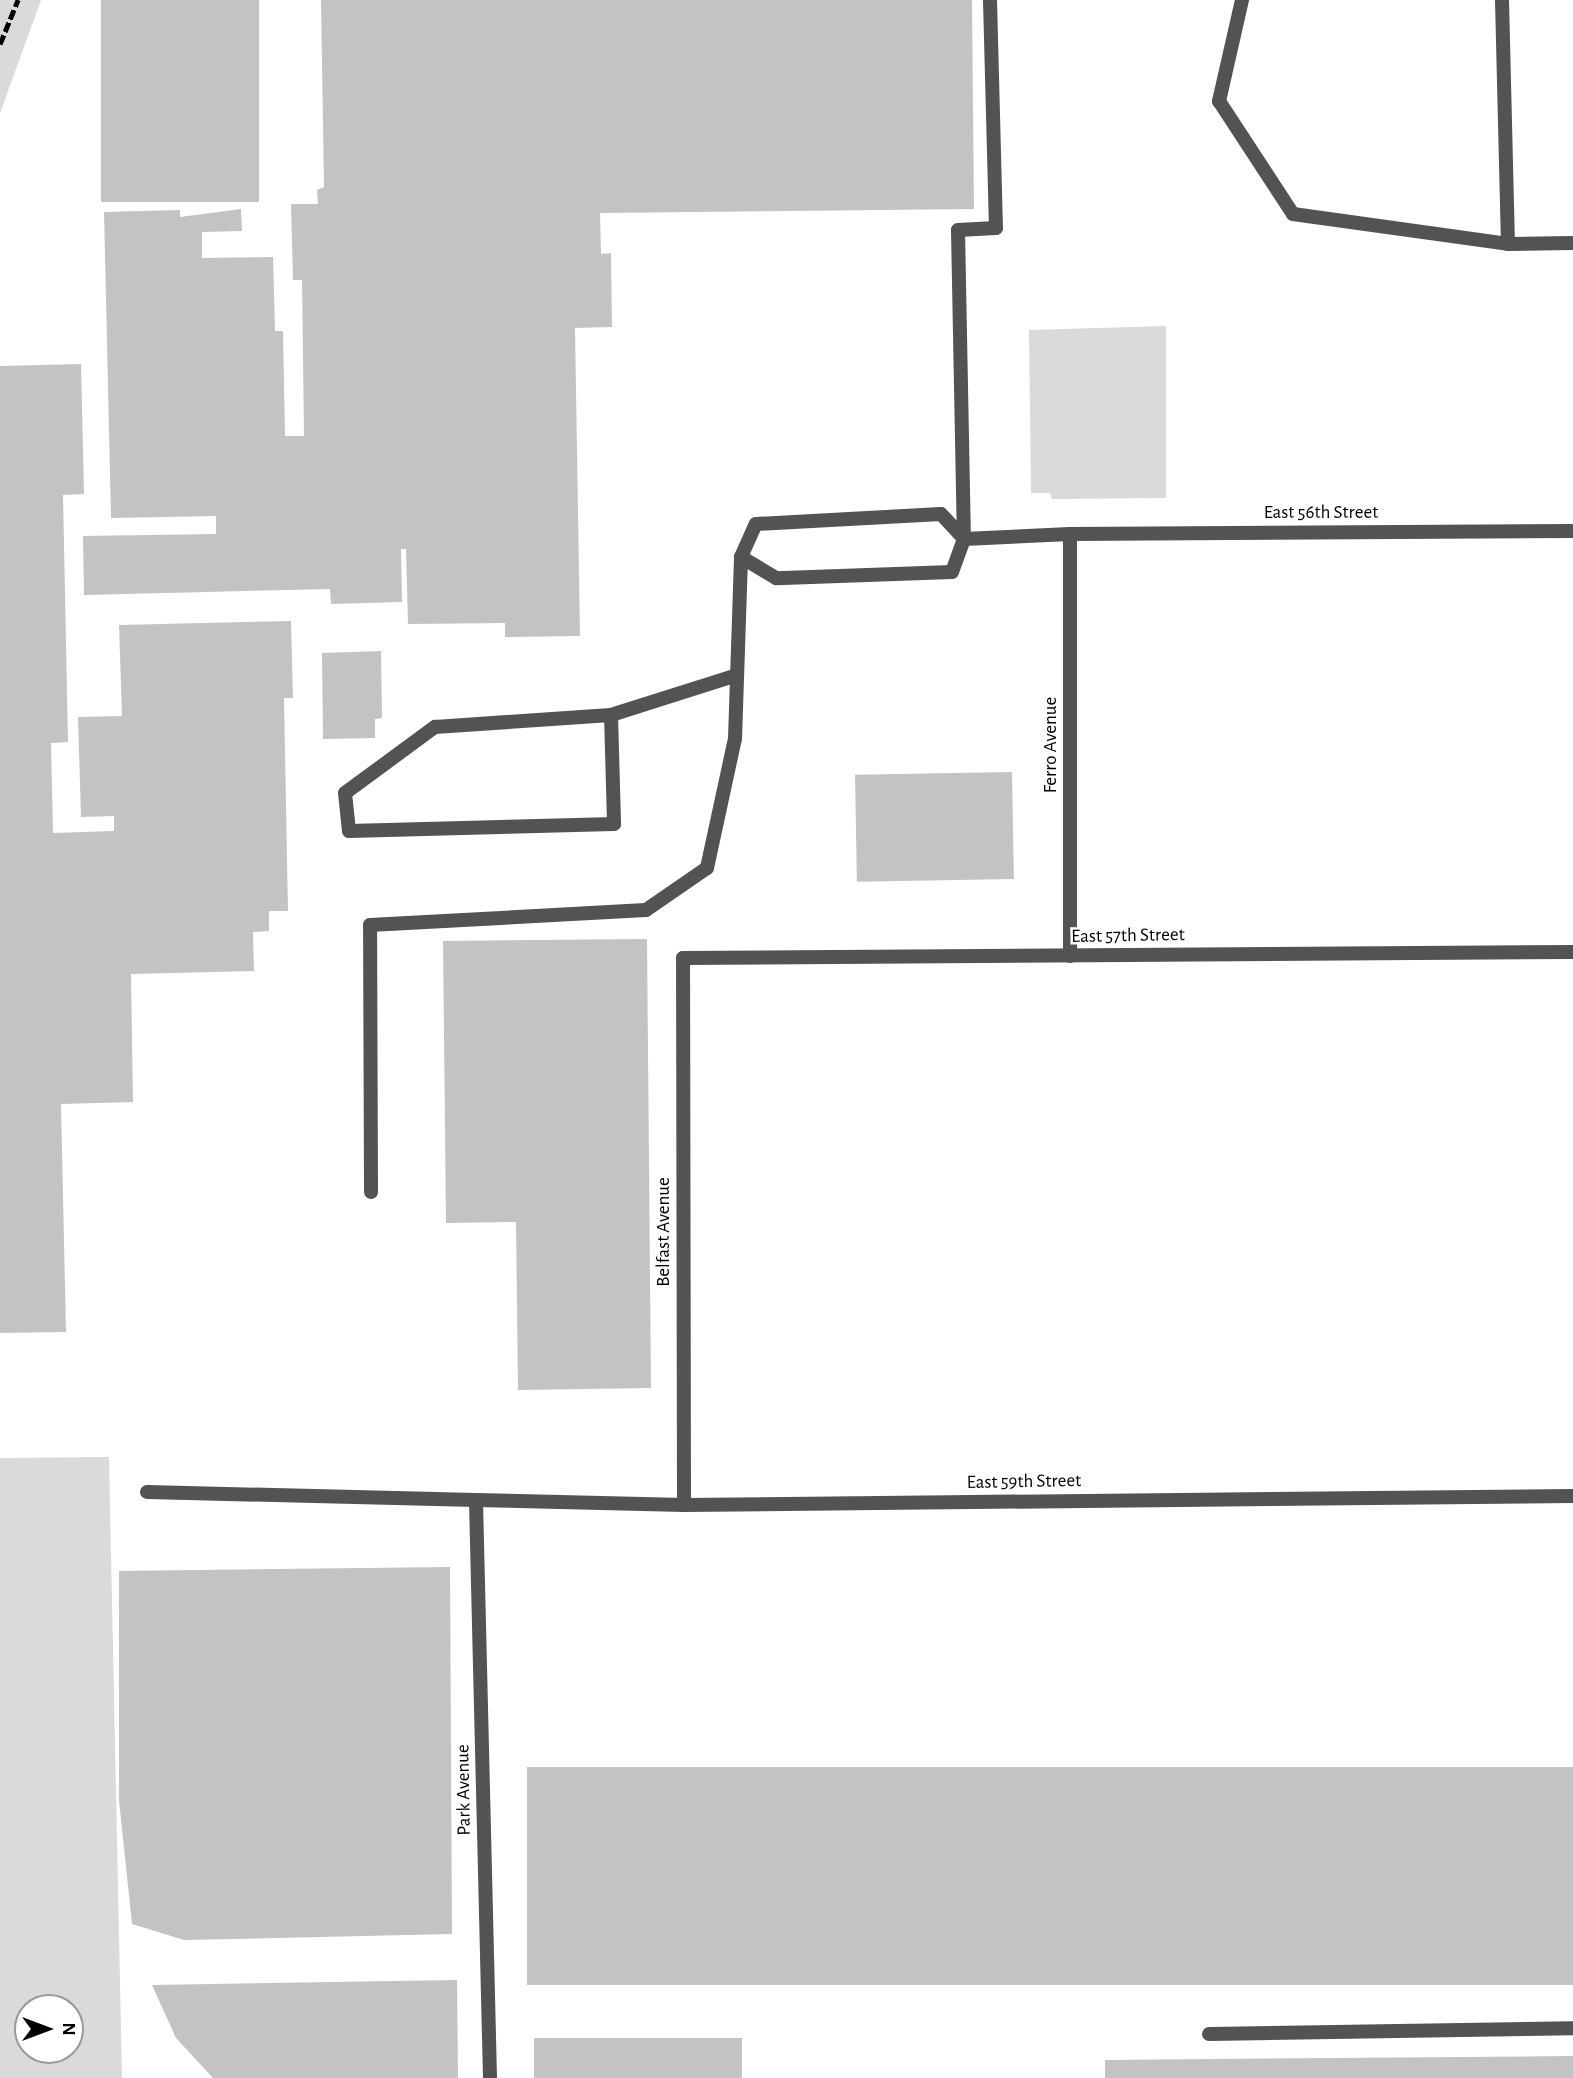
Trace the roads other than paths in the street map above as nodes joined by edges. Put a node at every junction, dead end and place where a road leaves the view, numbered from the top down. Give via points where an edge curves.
1 (990, 0) edge
2 (1242, 0) edge
3 (1502, 0) edge
4 (1573, 243) edge
5 (1508, 244) junction
6 (1573, 531) edge
7 (1070, 534) junction
8 (964, 539) junction
9 (741, 557) junction
10 (737, 675) junction
11 (611, 715) junction
12 (1573, 952) edge
13 (1070, 956) junction
14 (683, 958) joint
15 (371, 1192) dead end
16 (146, 1492) dead end
17 (1573, 1496) edge
18 (476, 1500) junction
19 (684, 1505) junction
20 (1573, 2028) edge
21 (1209, 2034) dead end
22 (490, 2078) edge

1 - 8 street via 996,228 958,230
2 - 5 street via 1219,101 1293,214
3 - 5 street
4 - 5 street
6 - 7 street, East 56th Street
7 - 8 street, East 56th Street
7 - 13 street, Ferro Avenue
8 - 9 street via 952,572 776,578
8 - 9 street via 941,514 756,524
9 - 10 street
10 - 11 street
10 - 15 street via 734,739 706,868 646,910 370,925
11 - 11 street via 435,727 345,793 349,831 614,824
12 - 13 street, East 57th Street
13 - 14 street, East 57th Street
14 - 19 street, Belfast Avenue
16 - 18 street, East 59th Street
17 - 19 street, East 59th Street
18 - 19 street, East 59th Street
18 - 22 street, Park Avenue
20 - 21 street

